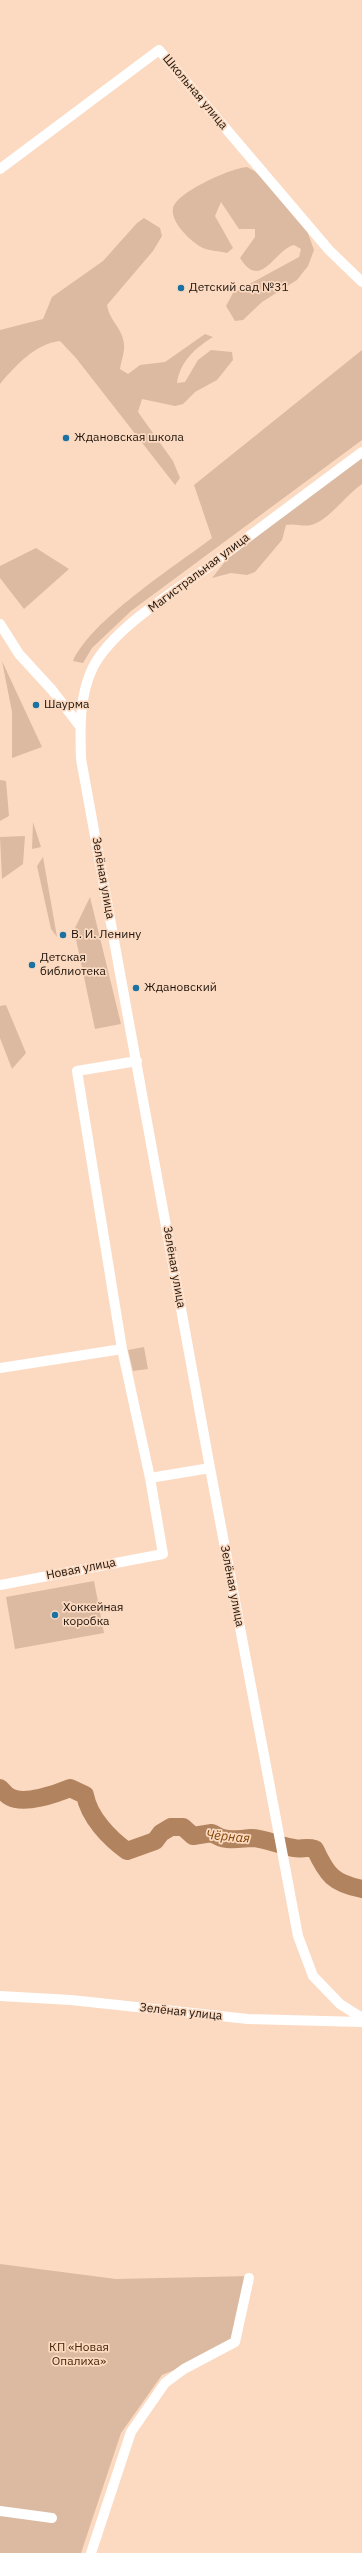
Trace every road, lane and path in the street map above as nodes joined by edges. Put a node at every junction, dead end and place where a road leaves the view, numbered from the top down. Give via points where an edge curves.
1 (0, 169) edge
2 (362, 282) edge
3 (362, 452) edge
4 (2, 629) edge
5 (79, 725) junction
6 (137, 1061) junction
7 (122, 1349) junction
8 (0, 1368) edge
9 (210, 1468) junction
10 (150, 1478) junction
11 (0, 1585) edge
12 (0, 1996) edge
13 (362, 2018) edge
14 (362, 2022) edge
15 (249, 2278) dead end
16 (0, 2511) edge
17 (52, 2518) dead end
18 (91, 2553) edge

1 - 2 street, Школьная улица via 159,50 329,250
3 - 5 street, Магистральная улица via 115,639 94,667 85,688
4 - 5 street via 19,654
5 - 6 street, Зелёная улица via 81,759
6 - 7 street via 77,1071
6 - 9 street, Зелёная улица
7 - 8 street
7 - 10 street
9 - 10 street
9 - 13 street, Зелёная улица via 298,1936 313,1976 340,2004
10 - 11 street, Новая улица via 162,1554
12 - 14 street, Зелёная улица via 71,2000 248,2019
15 - 18 street via 235,2342 184,2369 165,2383 131,2432
16 - 17 street

